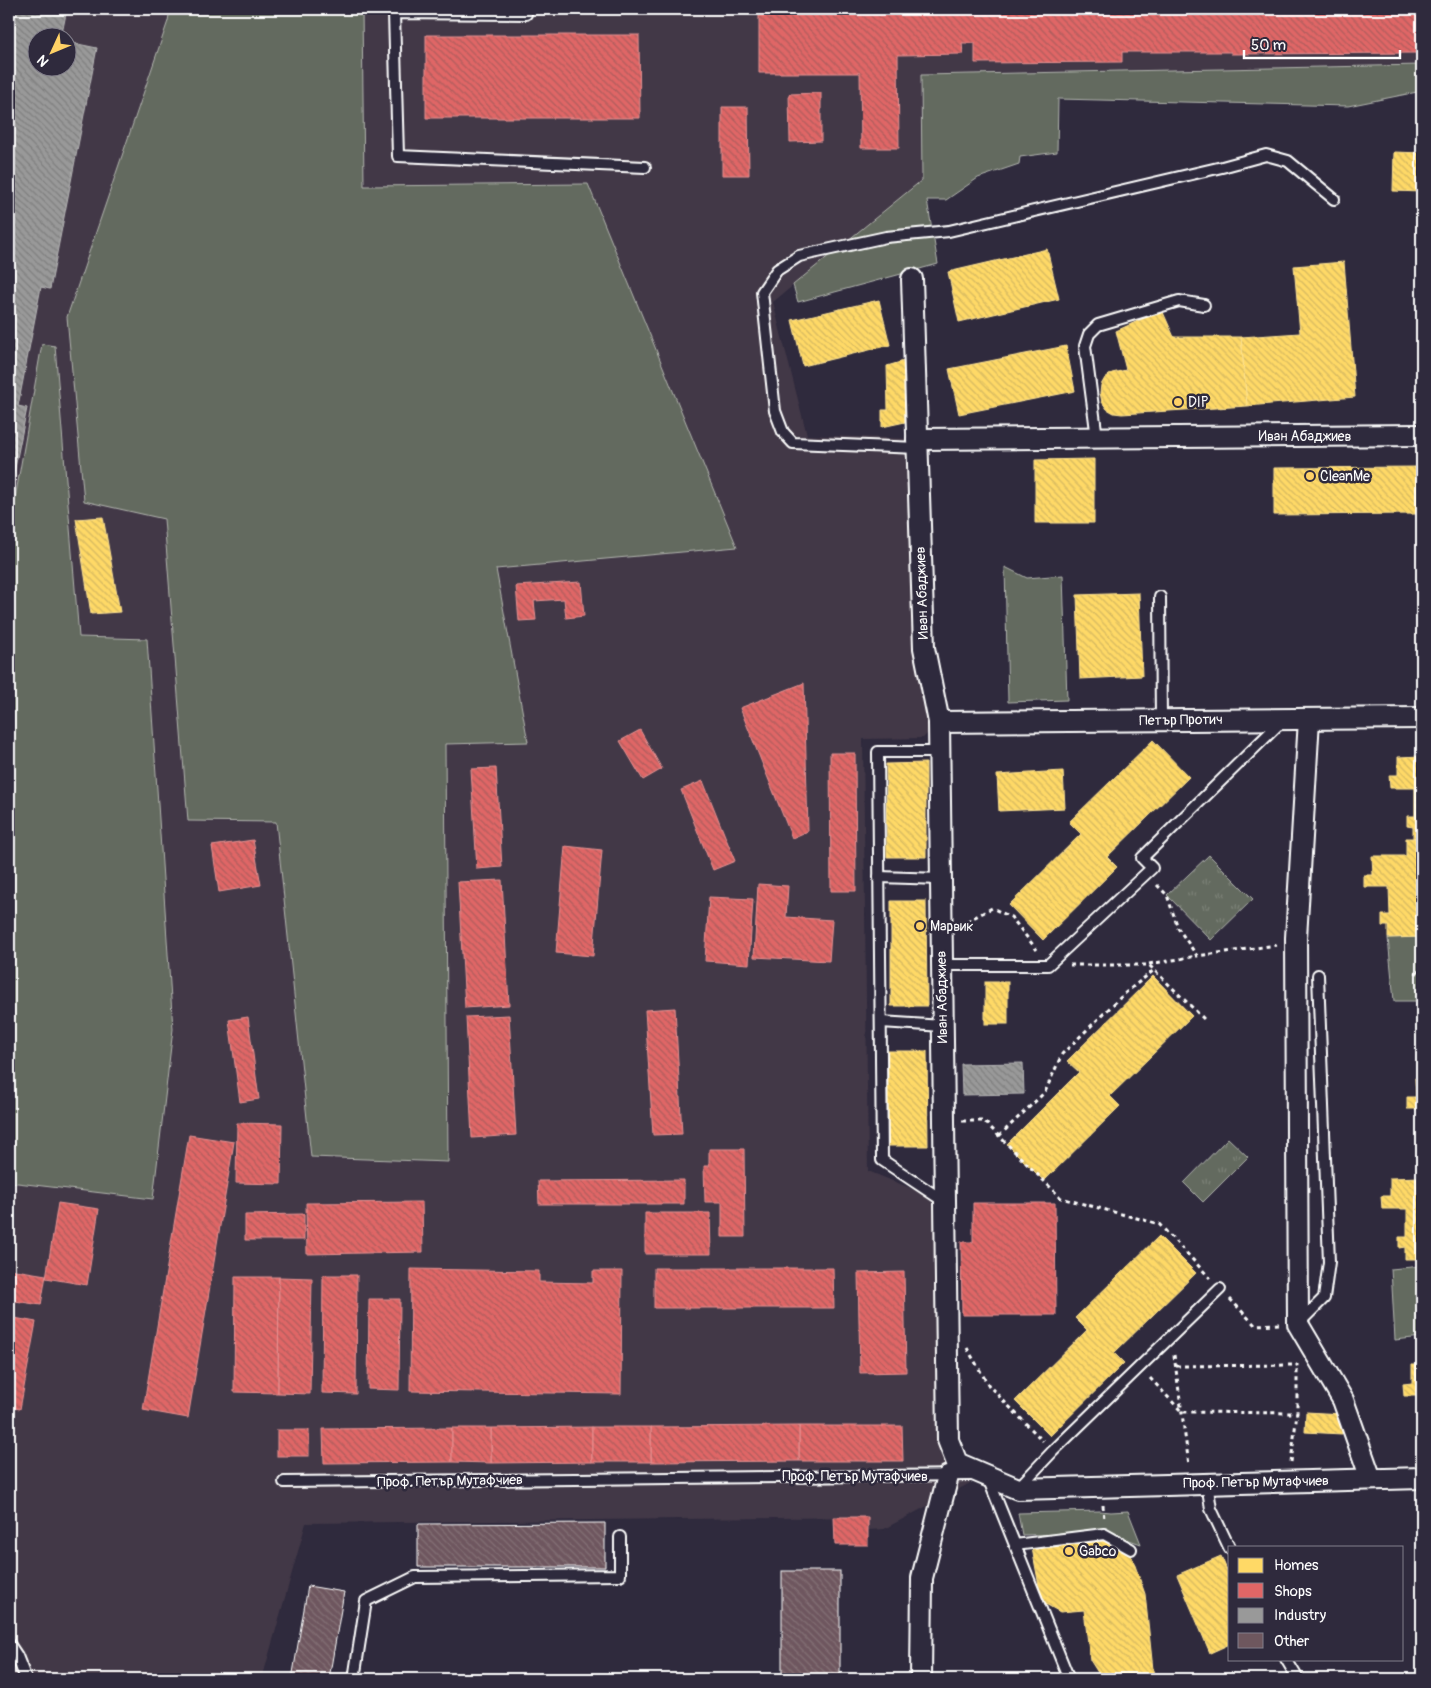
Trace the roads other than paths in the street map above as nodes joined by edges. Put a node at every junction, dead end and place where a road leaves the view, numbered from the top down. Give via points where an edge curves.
1 (526, 9) edge
2 (645, 167) dead end
3 (1334, 199) dead end
4 (912, 279) dead end
5 (1204, 305) dead end
6 (1422, 435) edge
7 (1097, 438) junction
8 (918, 444) junction
9 (1160, 597) dead end
10 (1422, 718) edge
11 (1284, 719) junction
12 (1309, 719) junction
13 (1162, 720) junction
14 (939, 722) junction
15 (939, 752) junction
16 (880, 877) junction
17 (941, 879) junction
18 (942, 965) junction
19 (1318, 975) dead end
20 (880, 1022) junction
21 (943, 1026) junction
22 (945, 1202) junction
23 (1220, 1289) road end
24 (1298, 1324) junction
25 (987, 1474) junction
26 (948, 1476) junction
27 (1422, 1478) edge
28 (1371, 1479) junction
29 (284, 1482) dead end
30 (1199, 1483) junction
31 (1018, 1489) junction
32 (620, 1536) dead end
33 (1015, 1545) junction
34 (1228, 1546) edge
35 (1131, 1549) dead end
36 (9, 1644) edge
37 (1287, 1660) edge
38 (26, 1679) edge
39 (354, 1679) edge
40 (921, 1679) edge
41 (1069, 1679) edge
42 (1298, 1679) edge

1 - 2 lane via 526,14 394,13 398,156
3 - 8 lane via 1288,161 1266,155 949,231 886,237 799,256 777,270 762,292 775,411 783,432 793,443
4 - 8 street, Иван Абаджиев
5 - 7 lane via 1179,301 1098,325 1089,334 1085,346
6 - 7 street, Иван Абаджиев
7 - 8 street, Иван Абаджиев
8 - 14 street, Иван Абаджиев via 924,648
9 - 13 lane
10 - 12 street, Петър Протич
11 - 12 street, Петър Протич
11 - 13 street, Петър Протич
11 - 18 lane via 1142,858 1152,868 1048,965
12 - 24 street via 1296,938
13 - 14 street, Петър Протич
14 - 15 street, Иван Абаджиев
15 - 16 lane via 878,752
15 - 17 street, Иван Абаджиев
16 - 17 lane
16 - 20 lane
17 - 18 street, Иван Абаджиев
18 - 21 street, Иван Абаджиев
19 - 24 lane via 1329,1262 1324,1298
20 - 21 lane
20 - 22 lane via 882,1160
21 - 22 street, Иван Абаджиев
22 - 25 street, Иван Абаджиев via 948,1440 958,1463
23 - 31 lane
24 - 28 street via 1344,1400
25 - 26 lane, Проф. Петър Мутафчиев
25 - 31 street, Проф. Петър Мутафчиев
25 - 33 lane
26 - 29 lane, Проф. Петър Мутафчиев
26 - 40 street via 922,1578
27 - 28 street, Проф. Петър Мутафчиев
28 - 30 street, Проф. Петър Мутафчиев
30 - 31 street, Проф. Петър Мутафчиев
30 - 34 lane
32 - 39 lane via 620,1575 415,1577 366,1601
33 - 35 lane via 1104,1534
33 - 41 lane
36 - 38 lane
37 - 42 lane

